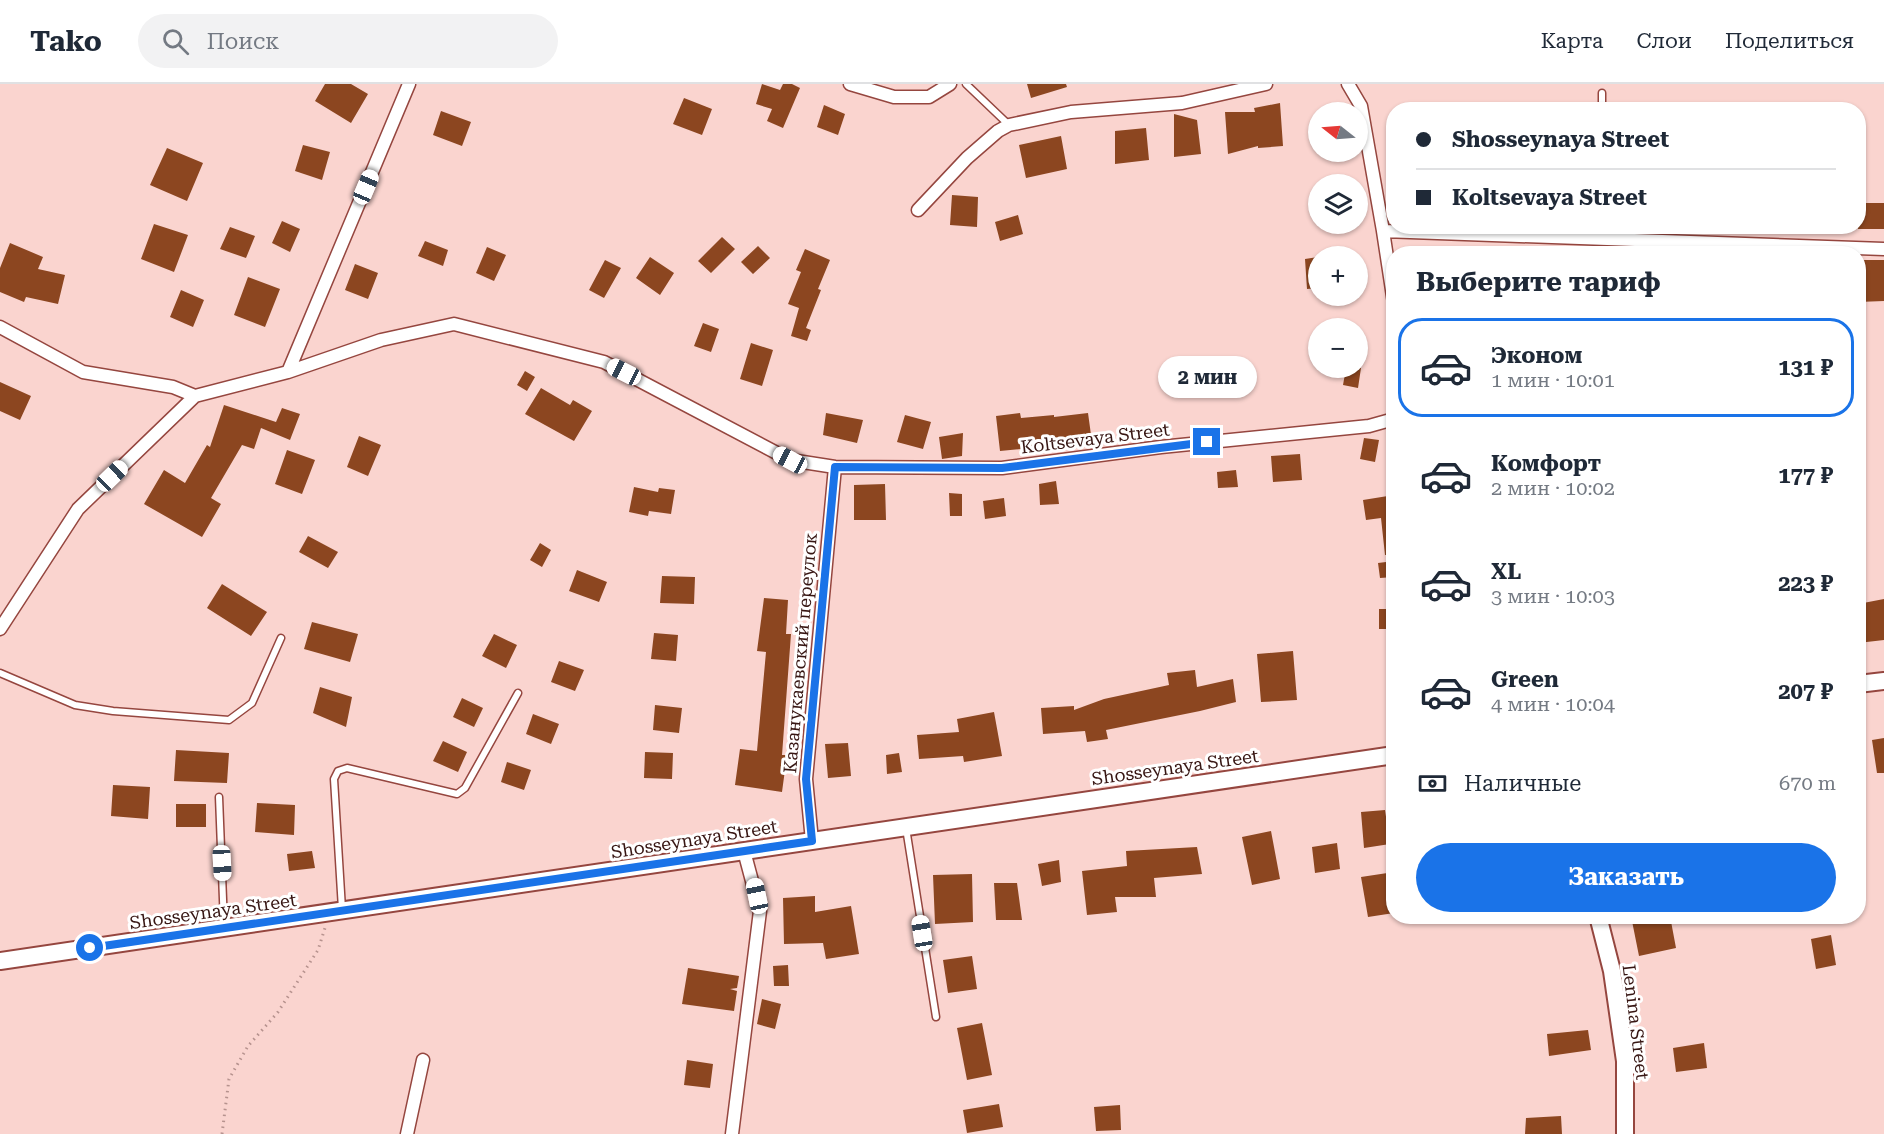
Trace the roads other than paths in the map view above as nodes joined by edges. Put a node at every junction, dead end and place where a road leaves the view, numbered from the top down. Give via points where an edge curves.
1 (409, 84) edge
2 (850, 84) edge
3 (950, 84) edge
4 (966, 84) edge
5 (1266, 84) edge
6 (1348, 84) edge
7 (1602, 93) dead end
8 (1602, 102) edge
9 (1009, 124) junction
10 (918, 210) dead end
11 (1383, 231) junction
12 (1386, 231) edge
13 (1633, 234) edge
14 (1834, 246) edge
15 (1866, 248) edge
16 (1884, 249) edge
17 (1386, 251) edge
18 (0, 327) edge
19 (288, 372) junction
20 (195, 396) junction
21 (1386, 421) edge
22 (835, 467) junction
23 (0, 629) edge
24 (281, 638) dead end
25 (0, 673) edge
26 (1884, 681) edge
27 (1866, 683) edge
28 (518, 693) dead end
29 (1386, 755) edge
30 (219, 797) dead end
31 (906, 827) junction
32 (812, 841) junction
33 (744, 851) junction
34 (336, 913) junction
35 (1600, 924) edge
36 (225, 929) junction
37 (0, 961) edge
38 (936, 1017) dead end
39 (423, 1060) dead end
40 (407, 1134) edge
41 (732, 1134) edge
42 (1625, 1134) edge

1 - 19 street
2 - 3 street via 894,97 929,97
4 - 9 lane
5 - 9 street via 1182,103 1071,112
6 - 11 street via 1361,106
7 - 8 lane
9 - 10 street via 968,158
11 - 12 street
11 - 17 street
13 - 14 street
15 - 16 street
18 - 20 street via 83,372 173,387
19 - 20 street, Koltsevaya Street
19 - 22 street, Koltsevaya Street via 381,340 454,324 604,362 790,460
20 - 23 street via 78,509
21 - 22 street, Koltsevaya Street via 1002,468
22 - 32 street, Казанукаевский переулок via 806,779
24 - 25 lane via 252,703 229,720 75,705
26 - 27 street
28 - 34 lane via 465,788 457,794 347,768 338,771 334,779
29 - 31 street, Shosseynaya Street
30 - 36 lane
31 - 32 street, Shosseynaya Street
31 - 38 lane
32 - 33 street, Shosseynaya Street
33 - 34 street, Shosseynaya Street
33 - 41 street via 760,910
34 - 36 street, Shosseynaya Street
35 - 42 street, Lenina Street via 1612,971 1625,1061
36 - 37 street, Shosseynaya Street
39 - 40 street

